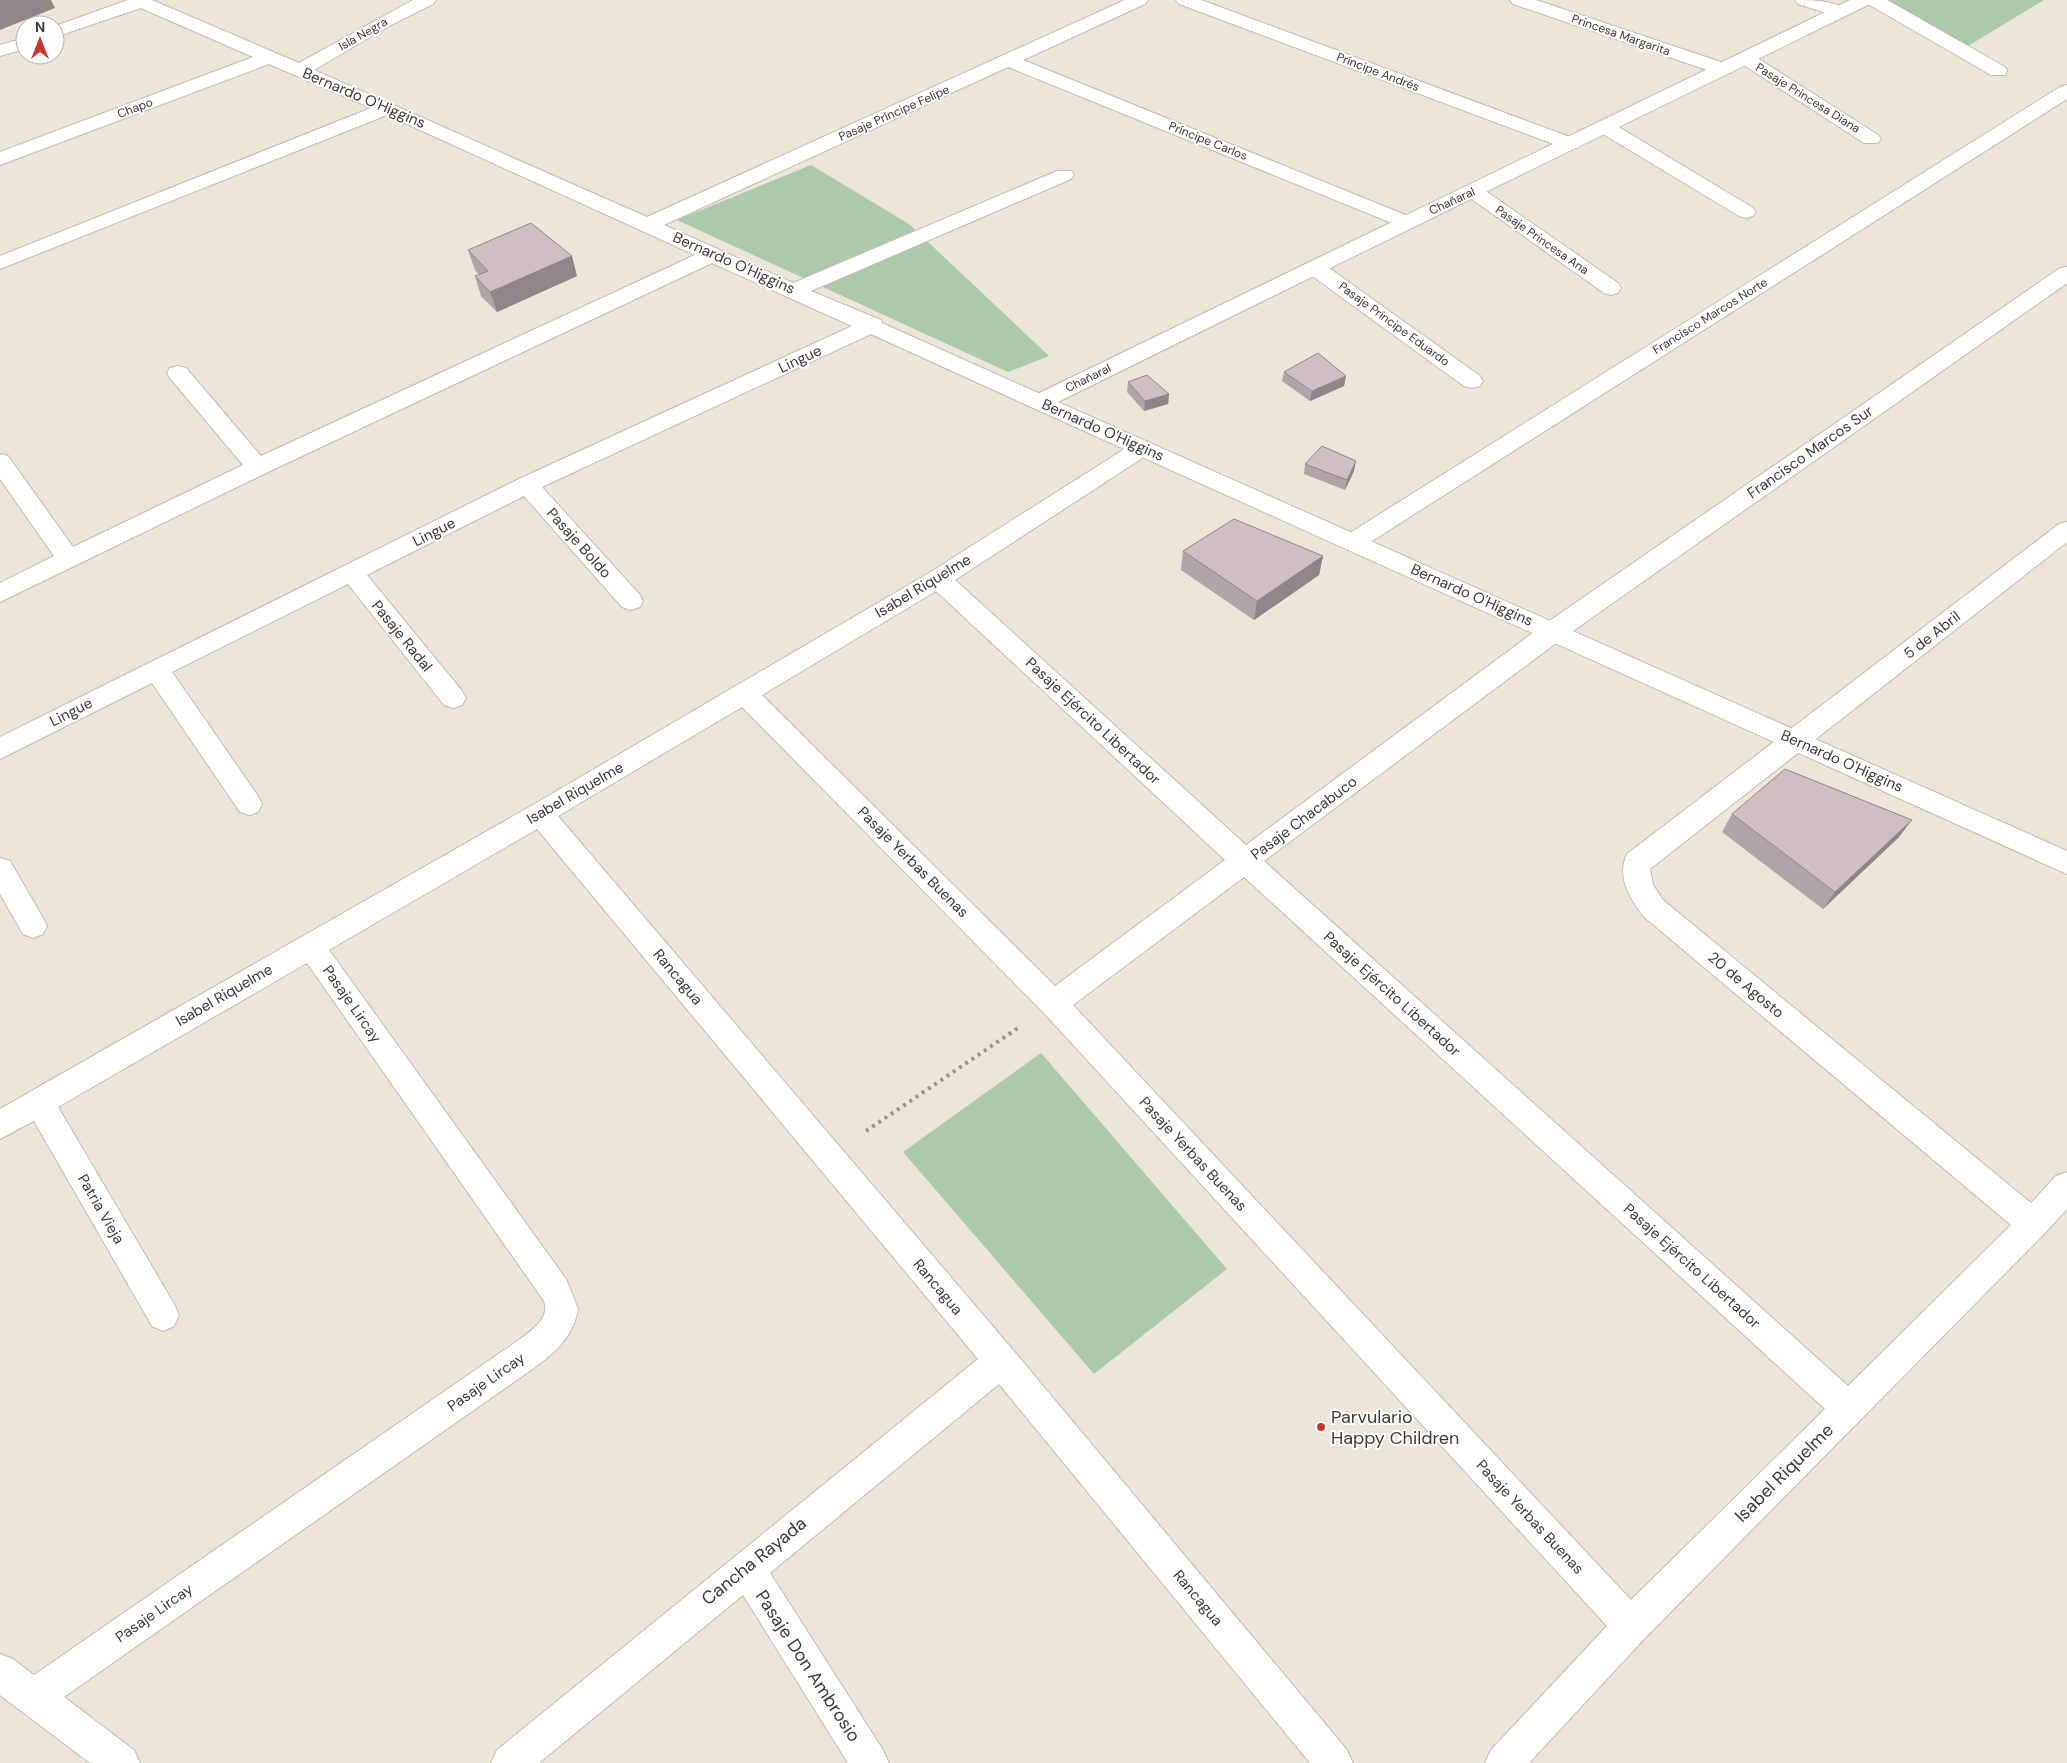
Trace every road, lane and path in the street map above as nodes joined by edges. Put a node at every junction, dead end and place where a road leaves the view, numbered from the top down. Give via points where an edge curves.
1 (427, 0) edge
2 (1139, 0) edge
3 (1185, 0) edge
4 (1519, 0) edge
5 (1804, 0) edge
6 (1864, 0) edge
7 (1874, 0) edge
8 (139, 1) edge
9 (1839, 12) junction
10 (65, 28) edge
11 (15, 46) edge
12 (0, 51) edge
13 (270, 57) junction
14 (1745, 58) junction
15 (1009, 61) junction
16 (1723, 69) junction
17 (300, 70) junction
18 (1998, 71) dead end
19 (2067, 91) edge
20 (387, 108) junction
21 (1605, 127) junction
22 (1871, 139) dead end
23 (1571, 144) junction
24 (0, 159) edge
25 (1064, 175) dead end
26 (1473, 191) junction
27 (1746, 212) dead end
28 (1406, 222) junction
29 (649, 224) junction
30 (714, 254) junction
31 (0, 263) edge
32 (1315, 268) junction
33 (2067, 273) edge
34 (1611, 288) dead end
35 (795, 290) junction
36 (873, 325) junction
37 (178, 373) dead end
38 (1472, 380) dead end
39 (1040, 402) junction
40 (1142, 448) junction
41 (0, 462) edge
42 (258, 467) junction
43 (526, 484) junction
44 (2067, 530) edge
45 (1353, 542) junction
46 (69, 560) junction
47 (352, 573) junction
48 (938, 579) junction
49 (0, 593) edge
50 (631, 601) dead end
51 (1554, 632) junction
52 (156, 669) junction
53 (744, 693) junction
54 (453, 698) dead end
55 (1796, 740) junction
56 (0, 749) edge
57 (249, 804) dead end
58 (540, 814) junction
59 (1245, 861) junction
60 (2067, 863) edge
61 (0, 869) edge
62 (33, 926) dead end
63 (310, 945) junction
64 (1053, 1003) junction
65 (39, 1102) junction
66 (0, 1125) edge
67 (829, 1156) junction
68 (2067, 1186) edge
69 (2033, 1224) junction
70 (163, 1316) dead end
71 (1001, 1361) junction
72 (1848, 1408) junction
73 (746, 1568) junction
74 (1631, 1626) junction
75 (0, 1672) edge
76 (33, 1697) junction
77 (121, 1763) edge
78 (510, 1763) edge
79 (870, 1763) edge
80 (1334, 1763) edge
81 (1504, 1763) edge

1 - 17 street, Isla Negra
2 - 15 street, Pasaje Príncipe Felipe
3 - 23 street, Príncipe Andrés
4 - 16 street, Princesa Margarita
5 - 9 street
6 - 9 street, Chañaral
7 - 18 street
8 - 10 street
8 - 13 street, Bernardo O'Higgins
9 - 14 street, Chañaral
11 - 12 street
13 - 17 street, Bernardo O'Higgins
13 - 24 street, Chapo
14 - 16 street, Chañaral
14 - 22 street, Pasaje Princesa Diana
15 - 28 street, Príncipe Carlos
15 - 29 street, Pasaje Príncipe Felipe
16 - 21 street, Chañaral
17 - 20 street, Bernardo O'Higgins
19 - 45 street, Francisco Marcos Norte
20 - 29 street, Bernardo O'Higgins
20 - 31 street
21 - 23 street, Chañaral
21 - 27 street
23 - 26 street, Chañaral
25 - 35 street
26 - 28 street, Chañaral
26 - 34 street, Pasaje Princesa Ana
28 - 32 street, Chañaral
29 - 30 street, Bernardo O'Higgins
30 - 35 street, Bernardo O'Higgins
30 - 42 street
32 - 38 street, Pasaje Príncipe Eduardo
32 - 39 street, Chañaral
33 - 51 street, Francisco Marcos Sur
35 - 36 street, Bernardo O'Higgins
36 - 39 street, Bernardo O'Higgins
36 - 43 street, Lingue
37 - 42 street
39 - 40 street, Bernardo O'Higgins
40 - 45 street, Bernardo O'Higgins
40 - 48 street, Isabel Riquelme
41 - 46 street
42 - 46 street
43 - 47 street, Lingue
43 - 50 street, Pasaje Boldo
44 - 55 street, 5 de Abril
45 - 51 street, Bernardo O'Higgins
46 - 49 street
47 - 52 street, Lingue
47 - 54 street, Pasaje Radal
48 - 53 street, Isabel Riquelme
48 - 59 street, Pasaje Ejército Libertador
51 - 55 street, Bernardo O'Higgins
51 - 59 street, Pasaje Chacabuco
52 - 56 street, Lingue
52 - 57 street
53 - 58 street, Isabel Riquelme
53 - 64 street, Pasaje Yerbas Buenas
55 - 60 street, Bernardo O'Higgins
55 - 69 street, 20 de Agosto via 1637,862 1634,873 1639,889 1653,908
58 - 63 street, Isabel Riquelme
58 - 67 street, Rancagua
59 - 64 street, Pasaje Chacabuco
59 - 72 street, Pasaje Ejército Libertador
61 - 62 street
63 - 65 street, Isabel Riquelme
63 - 76 street, Pasaje Lircay via 555,1290 562,1307 558,1324 522,1357
64 - 67 path
64 - 74 street, Pasaje Yerbas Buenas
65 - 66 street, Isabel Riquelme
65 - 70 street, Patria Vieja
67 - 71 street, Rancagua
68 - 69 street, Isabel Riquelme
69 - 72 street, Isabel Riquelme
71 - 73 street, Cancha Rayada
71 - 80 street, Rancagua
72 - 74 street, Isabel Riquelme
73 - 78 street, Cancha Rayada
73 - 79 street, Pasaje Don Ambrosio
74 - 81 street, Isabel Riquelme
75 - 76 street
76 - 77 street

